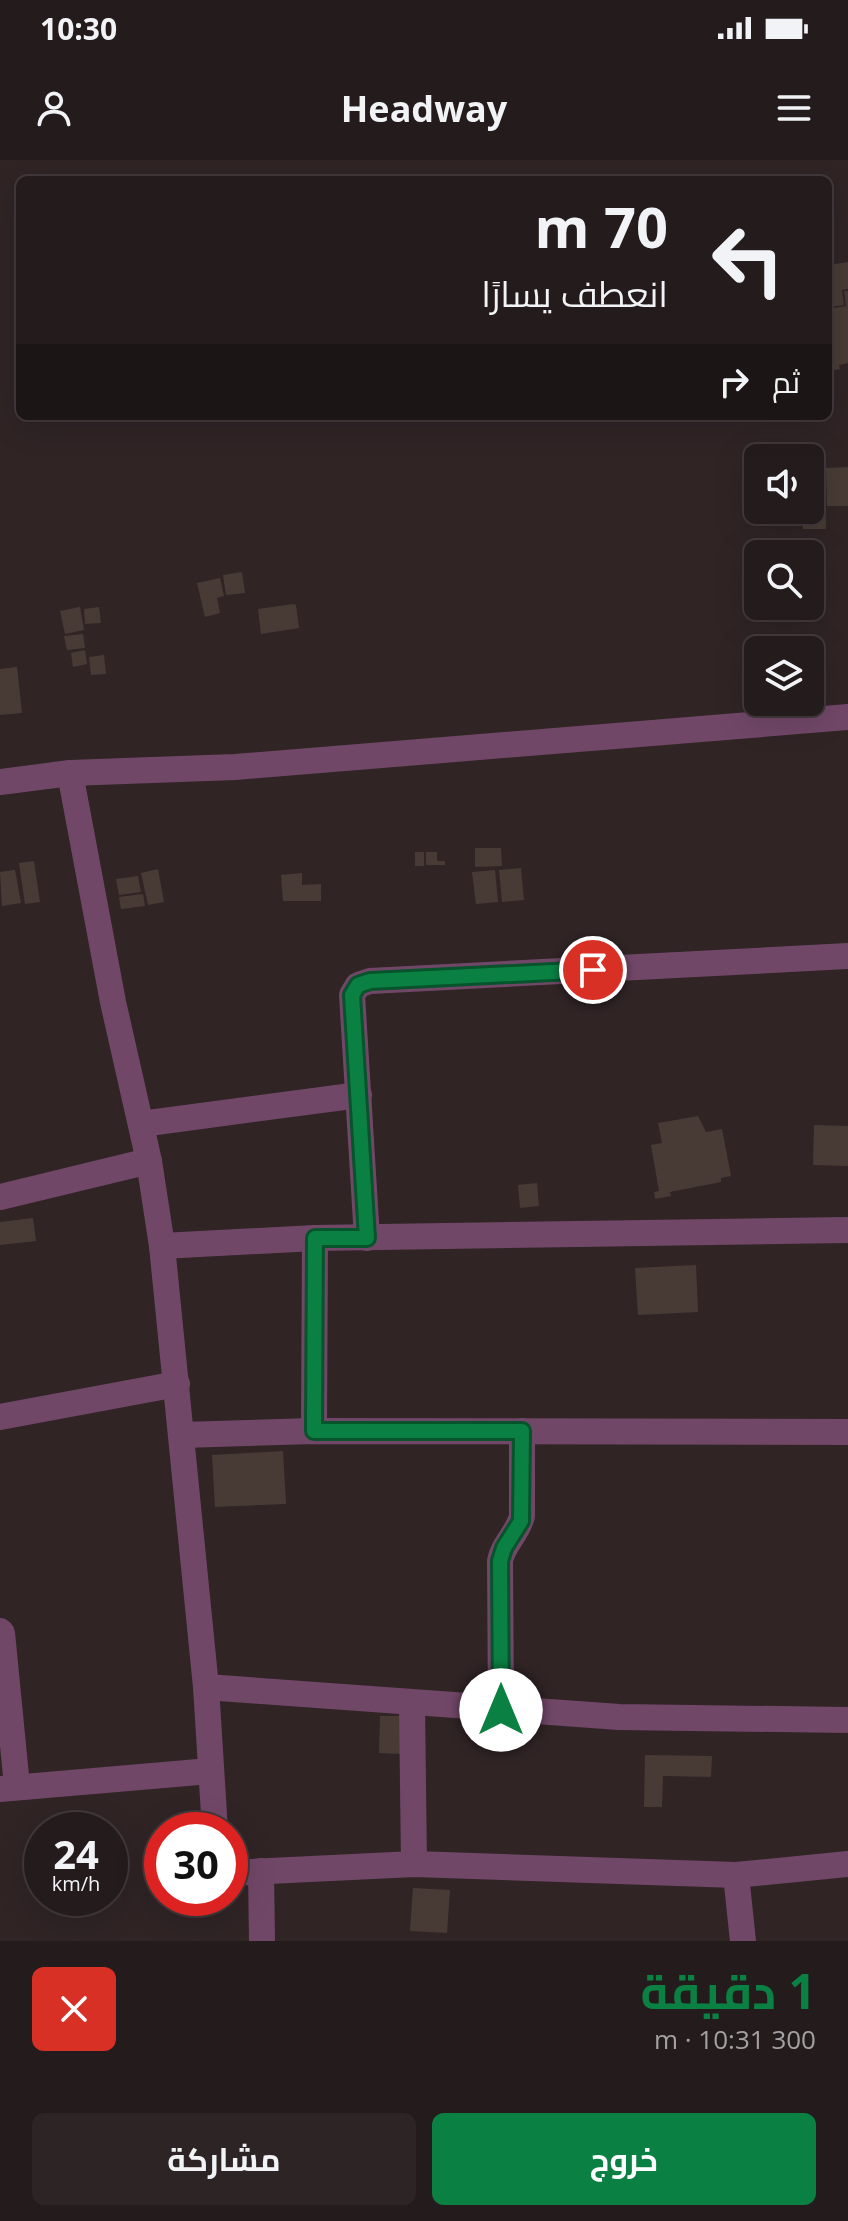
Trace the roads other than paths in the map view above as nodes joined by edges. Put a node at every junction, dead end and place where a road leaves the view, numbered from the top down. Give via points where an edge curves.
1 (848, 717) edge
2 (70, 773) junction
3 (0, 782) edge
4 (848, 956) edge
5 (359, 1095) junction
6 (141, 1124) junction
7 (149, 1161) junction
8 (0, 1197) edge
9 (848, 1230) edge
10 (315, 1238) junction
11 (367, 1238) junction
12 (162, 1246) junction
13 (177, 1384) junction
14 (0, 1417) edge
15 (314, 1431) junction
16 (522, 1431) junction
17 (848, 1432) edge
18 (182, 1435) junction
19 (0, 1631) edge
20 (206, 1687) junction
21 (412, 1704) junction
22 (501, 1710) junction
23 (848, 1720) edge
24 (210, 1771) junction
25 (9, 1787) edge
26 (213, 1812) edge
27 (414, 1864) junction
28 (848, 1864) edge
29 (261, 1871) junction
30 (248, 1872) edge
31 (736, 1875) junction
32 (262, 1941) edge
33 (743, 1941) edge

1 - 2 street via 235,767
2 - 3 street
2 - 6 street
4 - 5 street via 370,981 358,985 352,995
5 - 6 street
5 - 11 street
6 - 7 street
7 - 8 street
7 - 12 street
9 - 11 street
10 - 11 street
10 - 12 street
10 - 15 street
12 - 13 street
13 - 14 street
13 - 18 street
15 - 16 street
15 - 18 street
16 - 17 street
16 - 22 street via 521,1521 500,1561
18 - 20 street
19 - 25 street
20 - 21 street
20 - 24 street
21 - 22 street
21 - 27 street
22 - 23 street
24 - 25 street
24 - 26 street
27 - 29 street
27 - 31 street
28 - 31 street
29 - 30 street
29 - 32 street
31 - 33 street

